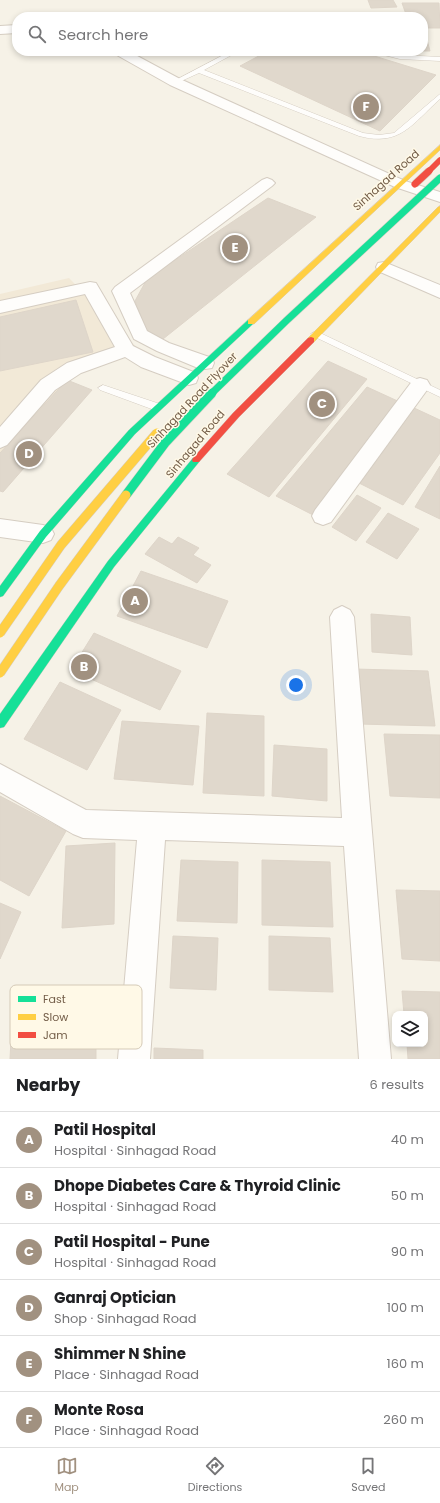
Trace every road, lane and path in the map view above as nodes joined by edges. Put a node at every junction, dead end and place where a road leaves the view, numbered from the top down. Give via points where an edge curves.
1 (12, 29) edge
2 (0, 30) edge
3 (128, 56) edge
4 (226, 56) edge
5 (395, 56) edge
6 (440, 59) edge
7 (198, 70) junction
8 (175, 82) junction
9 (440, 96) edge
10 (432, 103) junction
11 (440, 106) edge
12 (440, 147) edge
13 (440, 160) edge
14 (440, 178) edge
15 (267, 184) dead end
16 (401, 190) junction
17 (440, 197) edge
18 (440, 208) edge
19 (384, 267) junction
20 (440, 292) edge
21 (0, 307) edge
22 (316, 334) junction
23 (126, 350) junction
24 (205, 363) junction
25 (189, 378) junction
26 (420, 385) junction
27 (103, 388) dead end
28 (440, 394) edge
29 (157, 407) junction
30 (162, 428) dead end
31 (0, 440) edge
32 (323, 516) dead end
33 (0, 528) edge
34 (43, 534) junction
35 (0, 593) edge
36 (342, 618) dead end
37 (0, 633) edge
38 (0, 673) edge
39 (0, 723) edge
40 (0, 777) edge
41 (152, 826) junction
42 (357, 832) junction
43 (140, 985) edge
44 (135, 1049) edge
45 (134, 1059) edge
46 (375, 1059) edge

1 - 2 street
3 - 8 street
4 - 7 lane
5 - 6 lane
7 - 8 lane
7 - 10 lane via 371,137 396,134
8 - 16 street
9 - 10 lane
10 - 11 lane
12 - 16 main road, Sinhagad Road
13 - 16 main road, bridge
14 - 38 main road, Sinhagad Road Flyover, bridge via 286,321 165,443 59,586
15 - 24 street via 121,291 140,335
16 - 17 street
16 - 24 main road, Sinhagad Road
18 - 19 main road, Sinhagad Road
19 - 20 street
19 - 22 main road, Sinhagad Road
21 - 23 street via 90,287
22 - 26 lane
22 - 39 main road, Sinhagad Road via 236,415 111,564
23 - 25 street via 148,362
23 - 31 street via 74,368 48,385
24 - 25 main road, Sinhagad Road
25 - 29 main road, Sinhagad Road
26 - 28 lane
26 - 32 street
27 - 29 lane
29 - 34 main road, Sinhagad Road
30 - 37 main road, Sinhagad Road Flyover, bridge via 61,545
33 - 34 street
34 - 35 main road, Sinhagad Road
36 - 42 street
40 - 41 street via 83,824
41 - 42 street
41 - 43 street
42 - 46 street
44 - 45 street

